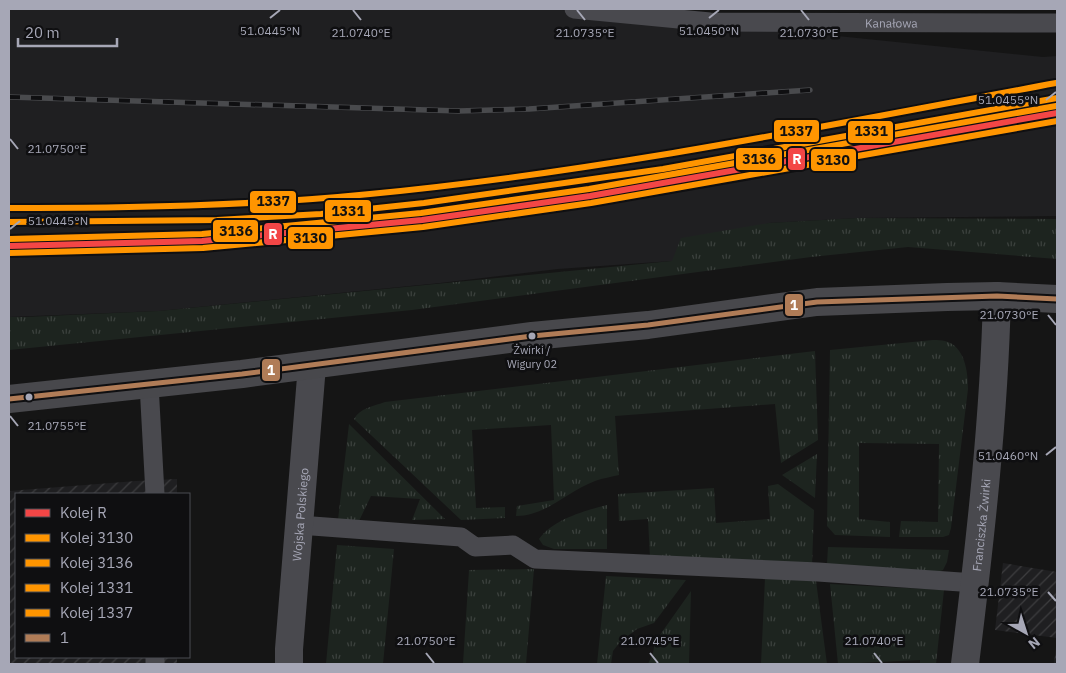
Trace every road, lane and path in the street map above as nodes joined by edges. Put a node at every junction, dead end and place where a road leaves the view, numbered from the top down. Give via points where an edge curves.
1 (574, 9) edge
2 (1057, 23) edge
3 (997, 296) junction
4 (1057, 299) edge
5 (312, 365) junction
6 (149, 384) junction
7 (9, 399) edge
8 (155, 493) edge
9 (298, 525) junction
10 (975, 583) junction
11 (289, 664) edge
12 (965, 664) edge

1 - 2 lane, Kanałowa via 710,22
3 - 4 street
3 - 5 street via 817,302
3 - 10 street, Franciszka Żwirki via 994,383
5 - 6 street
5 - 9 street, Wojska Polskiego
6 - 7 street
6 - 8 lane
9 - 10 lane via 461,537 475,547 513,545 535,559
9 - 11 street, Wojska Polskiego
10 - 12 street, Franciszka Żwirki

